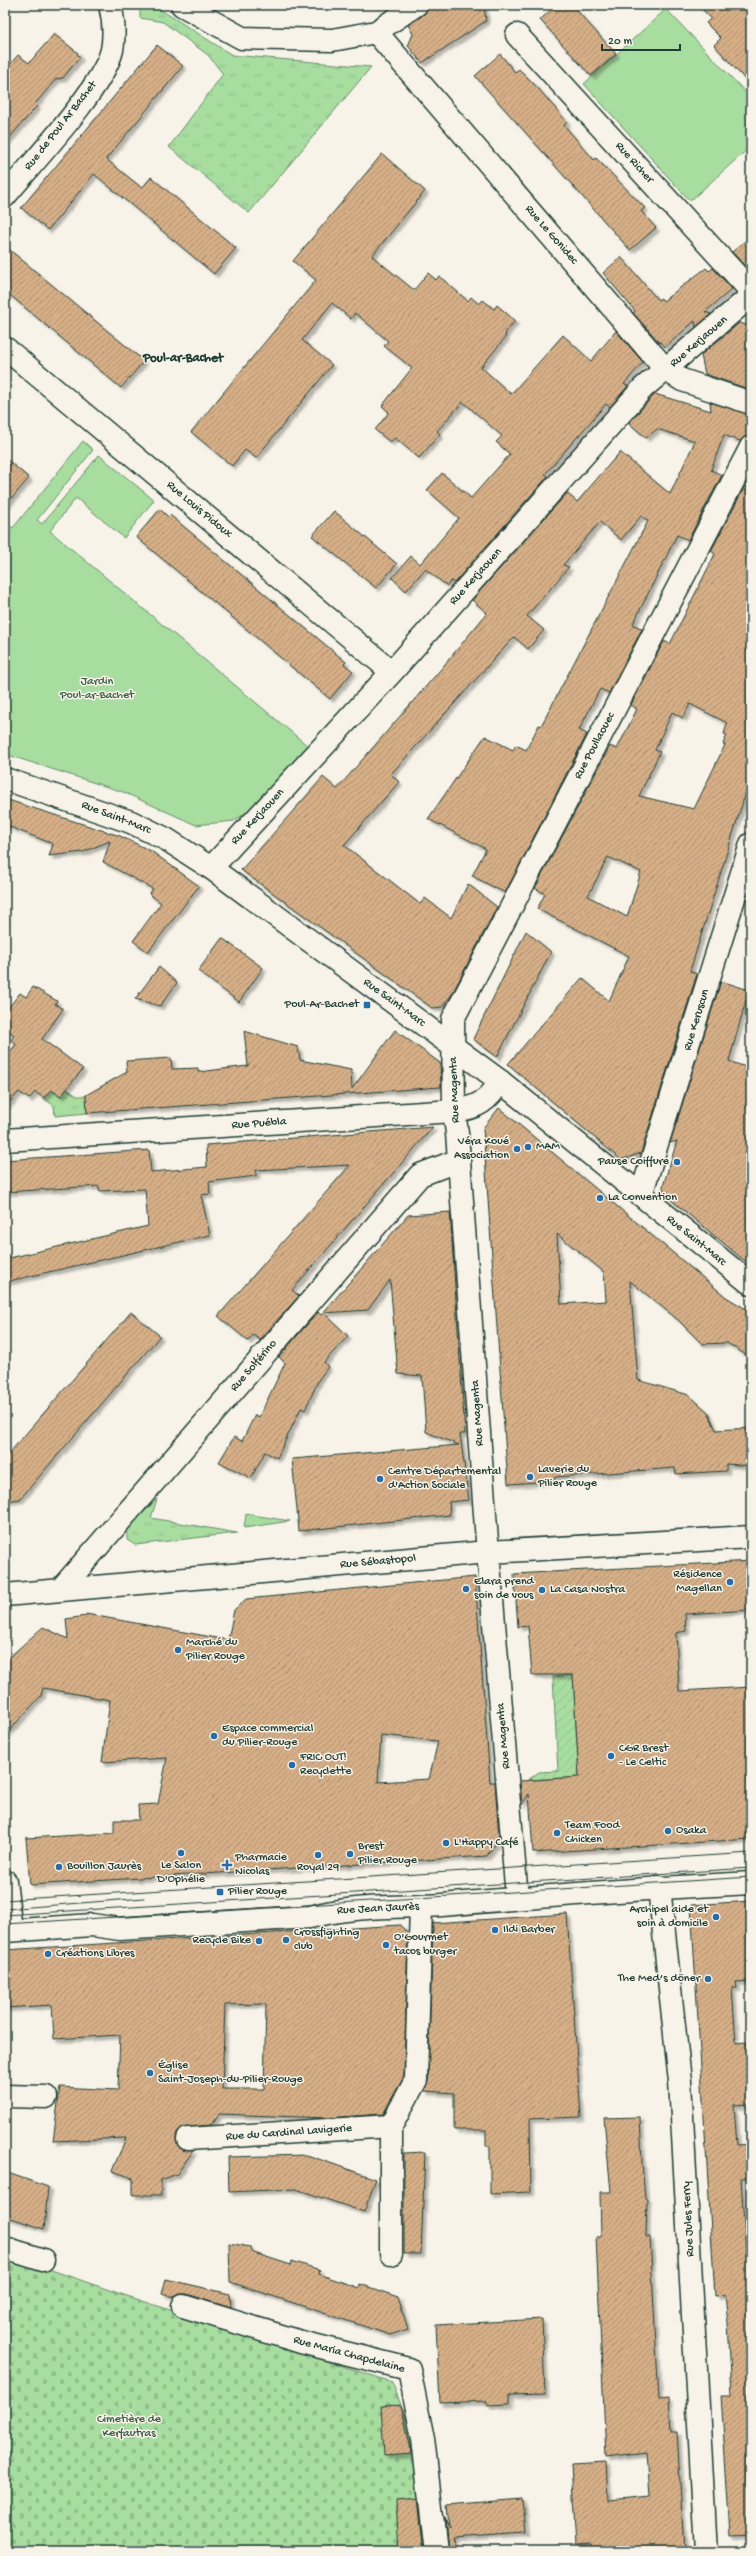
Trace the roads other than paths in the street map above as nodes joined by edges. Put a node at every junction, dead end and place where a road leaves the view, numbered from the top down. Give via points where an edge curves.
1 (110, 5) edge
2 (182, 5) edge
3 (416, 5) edge
4 (376, 32) junction
5 (517, 35) dead end
6 (5, 196) edge
7 (751, 291) edge
8 (751, 296) edge
9 (5, 348) edge
10 (666, 370) junction
11 (751, 403) edge
12 (751, 447) edge
13 (392, 672) junction
14 (5, 779) edge
15 (751, 844) edge
16 (211, 868) junction
17 (454, 1047) junction
18 (500, 1081) junction
19 (454, 1111) junction
20 (5, 1140) edge
21 (459, 1160) junction
22 (641, 1195) junction
23 (751, 1284) edge
24 (751, 1537) edge
25 (488, 1552) junction
26 (61, 1589) junction
27 (6, 1599) edge
28 (5, 1881) edge
29 (751, 1883) edge
30 (659, 1887) junction
31 (517, 1898) junction
32 (421, 1906) junction
33 (8, 1930) edge
34 (5, 2096) edge
35 (46, 2097) dead end
36 (391, 2126) junction
37 (188, 2139) dead end
38 (5, 2248) edge
39 (391, 2254) dead end
40 (43, 2260) dead end
41 (183, 2306) dead end
42 (436, 2551) edge
43 (706, 2551) edge

1 - 6 street, Rue de Poul Ar Bachet via 115,25 111,52 94,87
2 - 4 street via 242,38 332,40
3 - 4 street
4 - 10 street, Rue Le Gonidec
5 - 7 street, Rue Richer
8 - 10 street, Rue Kerjaouen
9 - 13 street, Rue Louis Pidoux
10 - 11 street, Rue Le Gonidec via 682,380
10 - 13 street, Rue Kerjaouen via 643,388
12 - 17 street, Rue Poullaouec via 453,1019
13 - 16 street, Rue Kerjaouen
14 - 16 street, Rue Saint-Marc via 131,822 166,839
15 - 22 street, Rue Keruscun
16 - 17 street, Rue Saint-Marc
17 - 18 street, Rue Saint-Marc
17 - 19 street, Rue Magenta
18 - 19 street, Rue Puébla via 486,1101 469,1109
18 - 22 street, Rue Saint-Marc
19 - 20 street, Rue Puébla
19 - 21 street, Rue Magenta
21 - 25 street, Rue Magenta
21 - 26 street, Rue Solférino via 420,1175
22 - 23 street, Rue Saint-Marc
24 - 25 street, Rue Sébastopol
25 - 26 street, Rue Sébastopol
25 - 31 street, Rue Magenta
26 - 27 street, Rue Sébastopol
28 - 33 street
29 - 30 street, Rue Jean Jaurès
30 - 31 street, Rue Jean Jaurès
30 - 43 street, Rue Jules Ferry via 680,2081
31 - 32 street, Rue Jean Jaurès
32 - 33 street, Rue Jean Jaurès via 335,1910 310,1917 120,1929 92,1925
32 - 36 street via 416,2080
34 - 35 street
36 - 37 street, Rue du Cardinal Lavigerie
36 - 39 street
38 - 40 street
41 - 42 street, Rue Maria Chapdelaine via 301,2342 409,2369 423,2439

